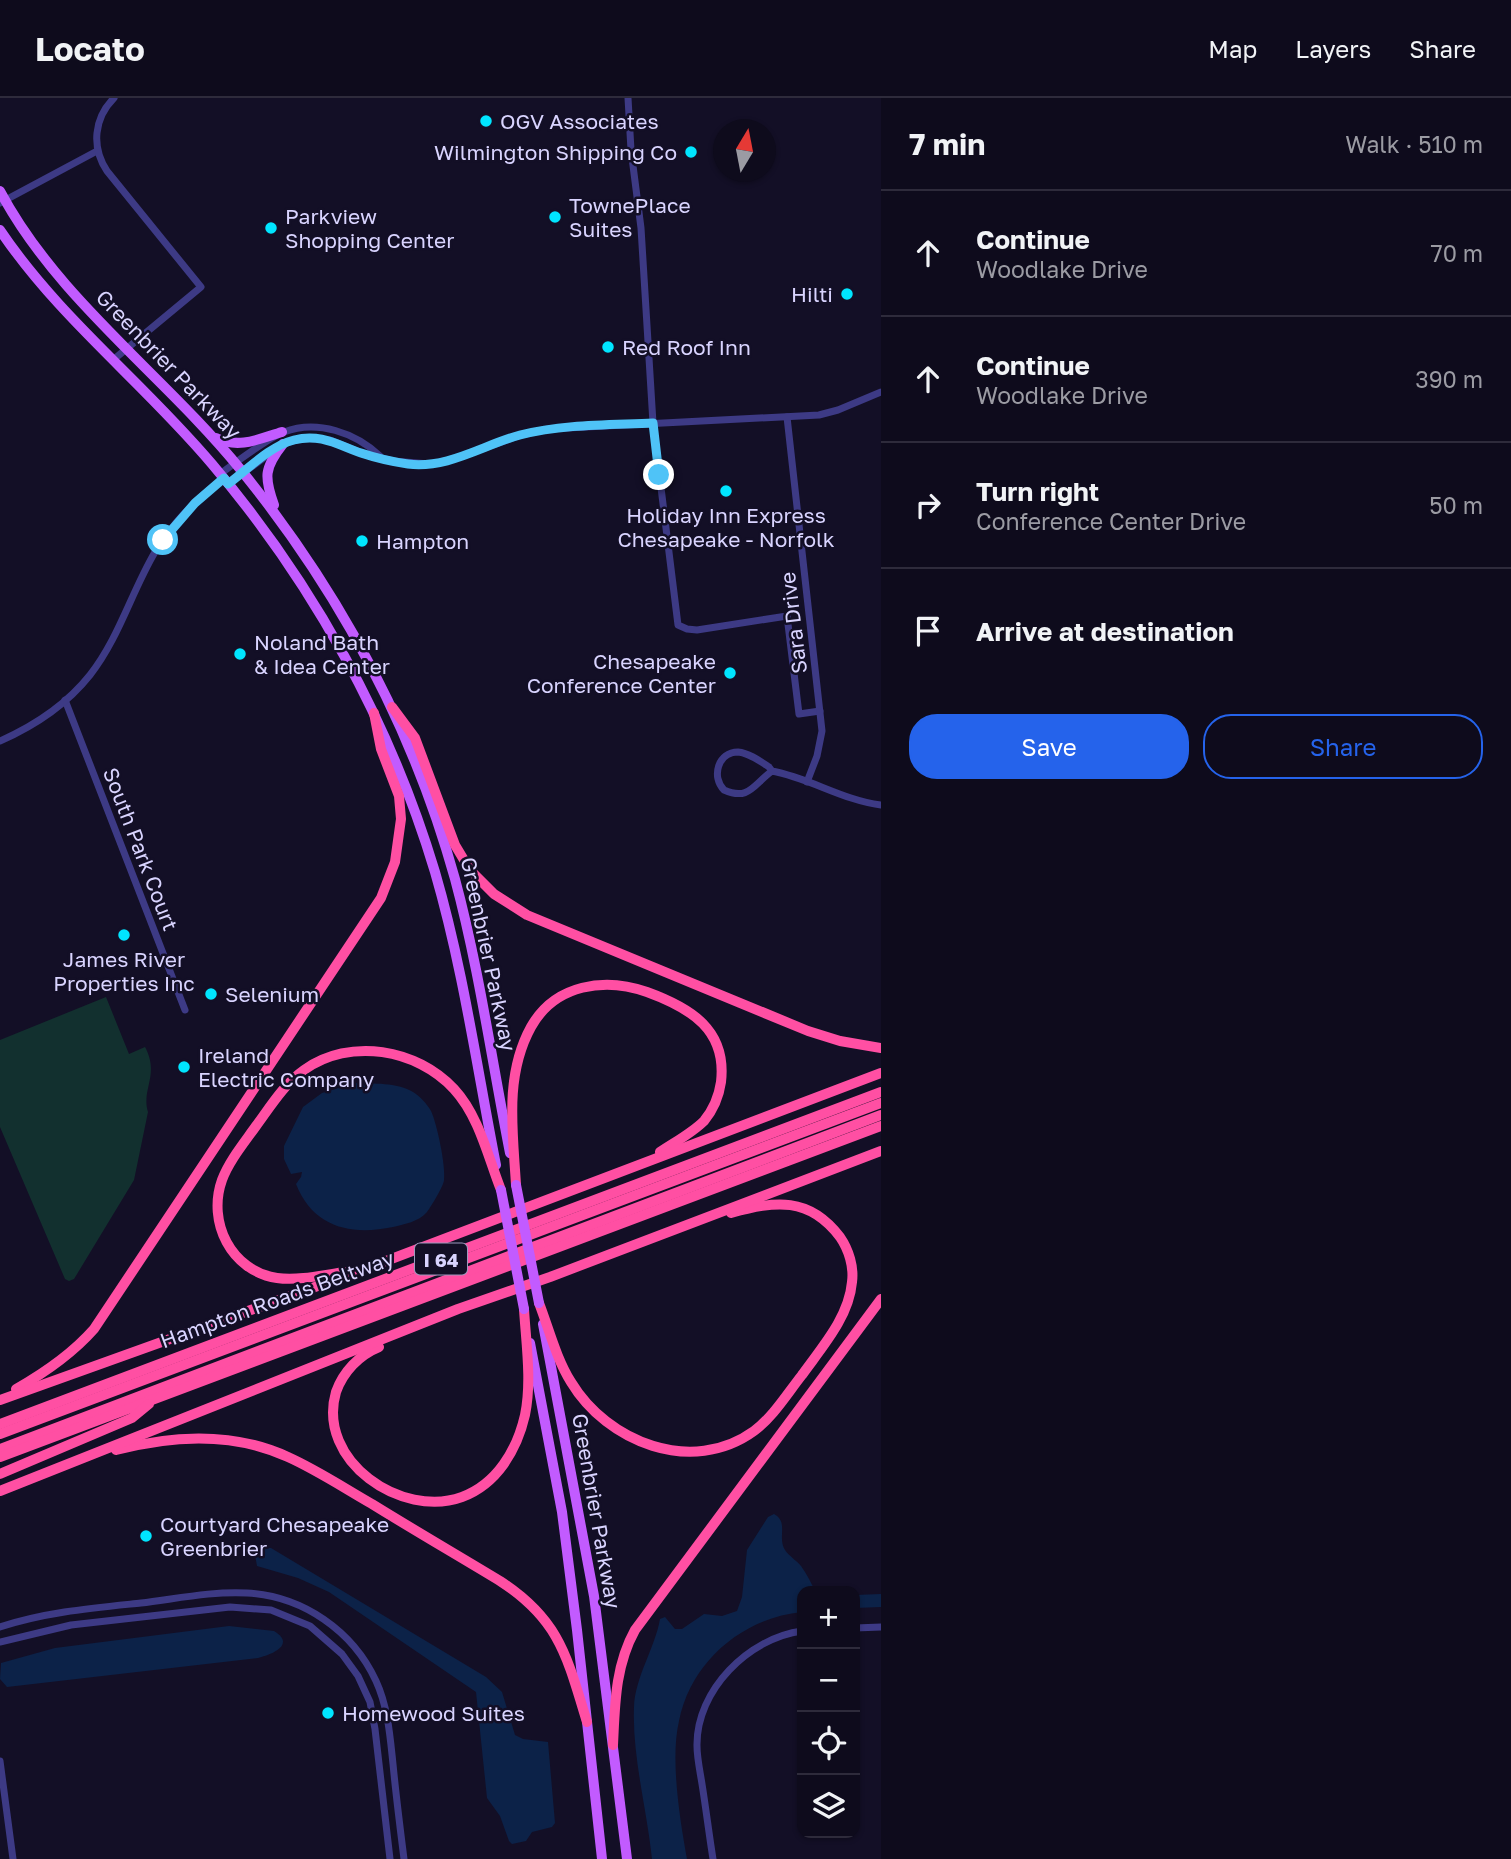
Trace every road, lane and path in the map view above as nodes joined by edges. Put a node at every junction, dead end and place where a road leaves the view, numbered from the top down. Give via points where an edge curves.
1 (114, 98) edge
2 (628, 98) edge
3 (97, 151) junction
4 (2, 198) edge
5 (0, 230) edge
6 (127, 347) junction
7 (113, 360) junction
8 (881, 392) edge
9 (787, 417) junction
10 (653, 423) junction
11 (282, 432) junction
12 (213, 436) junction
13 (283, 444) junction
14 (381, 457) junction
15 (235, 462) junction
16 (243, 472) junction
17 (224, 479) junction
18 (277, 516) junction
19 (65, 701) junction
20 (392, 707) junction
21 (820, 711) junction
22 (374, 713) junction
23 (0, 741) edge
24 (772, 771) junction
25 (807, 782) junction
26 (881, 805) edge
27 (185, 1010) dead end
28 (881, 1048) edge
29 (881, 1073) edge
30 (881, 1092) edge
31 (881, 1102) edge
32 (881, 1115) edge
33 (881, 1126) edge
34 (881, 1150) edge
35 (643, 1163) junction
36 (516, 1185) junction
37 (501, 1190) junction
38 (674, 1228) junction
39 (366, 1269) junction
40 (881, 1299) edge
41 (539, 1303) junction
42 (524, 1308) junction
43 (458, 1309) junction
44 (0, 1398) edge
45 (155, 1399) junction
46 (0, 1424) edge
47 (0, 1434) edge
48 (0, 1449) edge
49 (0, 1457) edge
50 (66, 1463) junction
51 (0, 1475) edge
52 (0, 1491) edge
53 (881, 1627) edge
54 (0, 1628) edge
55 (860, 1628) edge
56 (797, 1633) edge
57 (0, 1642) edge
58 (587, 1722) junction
59 (613, 1745) junction
60 (0, 1761) edge
61 (13, 1859) edge
62 (390, 1859) edge
63 (404, 1859) edge
64 (602, 1859) edge
65 (627, 1859) edge
66 (713, 1859) edge

1 - 3 street via 97,126
2 - 10 street
3 - 4 street
3 - 6 street via 107,171 201,287
4 - 6 main road, Greenbrier Parkway via 52,267
5 - 7 main road, Greenbrier Parkway via 46,290
6 - 7 street
6 - 12 main road, Greenbrier Parkway
7 - 17 main road, Greenbrier Parkway
8 - 9 street via 831,412
9 - 10 street
9 - 21 street, Sara Drive
10 - 14 street via 548,429 429,464
10 - 21 street via 678,625 697,630 787,616 799,714
11 - 12 main road via 237,444
11 - 14 street via 303,427 333,430 368,444
11 - 15 street
12 - 15 main road, Greenbrier Parkway
13 - 14 street via 322,438
13 - 16 street
13 - 18 main road via 267,470
15 - 16 main road, Greenbrier Parkway
15 - 17 street
16 - 17 street
16 - 18 main road, Greenbrier Parkway
17 - 19 street via 195,503 163,540 103,656
17 - 22 main road, Greenbrier Parkway via 311,598
18 - 20 main road, Greenbrier Parkway via 332,597
19 - 23 street
19 - 27 street, South Park Court
20 - 28 highway via 415,738 460,854 497,897 527,915 808,1031
20 - 36 main road, Greenbrier Parkway via 427,792 455,879
21 - 25 street, Sara Drive via 820,740
22 - 37 main road, Greenbrier Parkway via 411,801 443,900
22 - 44 highway via 381,749 399,796 401,819 395,862 381,898 94,1329 43,1373
24 - 24 street via 750,755 736,752 722,760 717,778 724,790 741,795
24 - 25 street
25 - 26 street
29 - 35 highway
30 - 46 highway, Hampton Roads Beltway / I 64
31 - 47 highway
32 - 48 highway
33 - 45 highway, I 64
34 - 38 highway
35 - 36 highway via 695,1128 710,1112 720,1088 719,1054 706,1025 683,1007 639,989 598,984 552,1003 524,1042 513,1086
35 - 39 highway
36 - 41 main road, Greenbrier Parkway, bridge
37 - 39 highway via 464,1102 431,1070 398,1055 368,1050 312,1064 283,1089 228,1166 217,1197 218,1221 236,1256 265,1275 288,1278
37 - 42 main road, Greenbrier Parkway, bridge
38 - 41 highway via 754,1207 799,1206 832,1226 850,1260 853,1280 844,1313 779,1405 741,1439 708,1451 683,1452 641,1443 616,1429 570,1381
38 - 43 highway
39 - 44 highway
40 - 59 highway via 635,1630 619,1674
41 - 59 main road, Greenbrier Parkway via 591,1577
42 - 43 highway via 527,1402 508,1458 493,1477 461,1497 438,1502 412,1498 374,1482 348,1461 334,1431 335,1395 344,1375 363,1356
42 - 58 main road, Greenbrier Parkway via 562,1512
43 - 50 highway
45 - 49 highway, I 64
45 - 51 highway via 132,1418
50 - 52 highway
50 - 58 highway via 143,1443 191,1437 247,1444 297,1461 528,1600 559,1641
53 - 55 street
54 - 63 street via 65,1612 232,1593 273,1597 312,1612 355,1647 382,1696
56 - 66 street via 765,1643 745,1656 720,1682 704,1711 697,1746
57 - 62 street via 71,1625 230,1606 271,1610 310,1626 342,1654 370,1702
58 - 64 main road, Greenbrier Parkway
59 - 65 main road, Greenbrier Parkway
60 - 61 street

